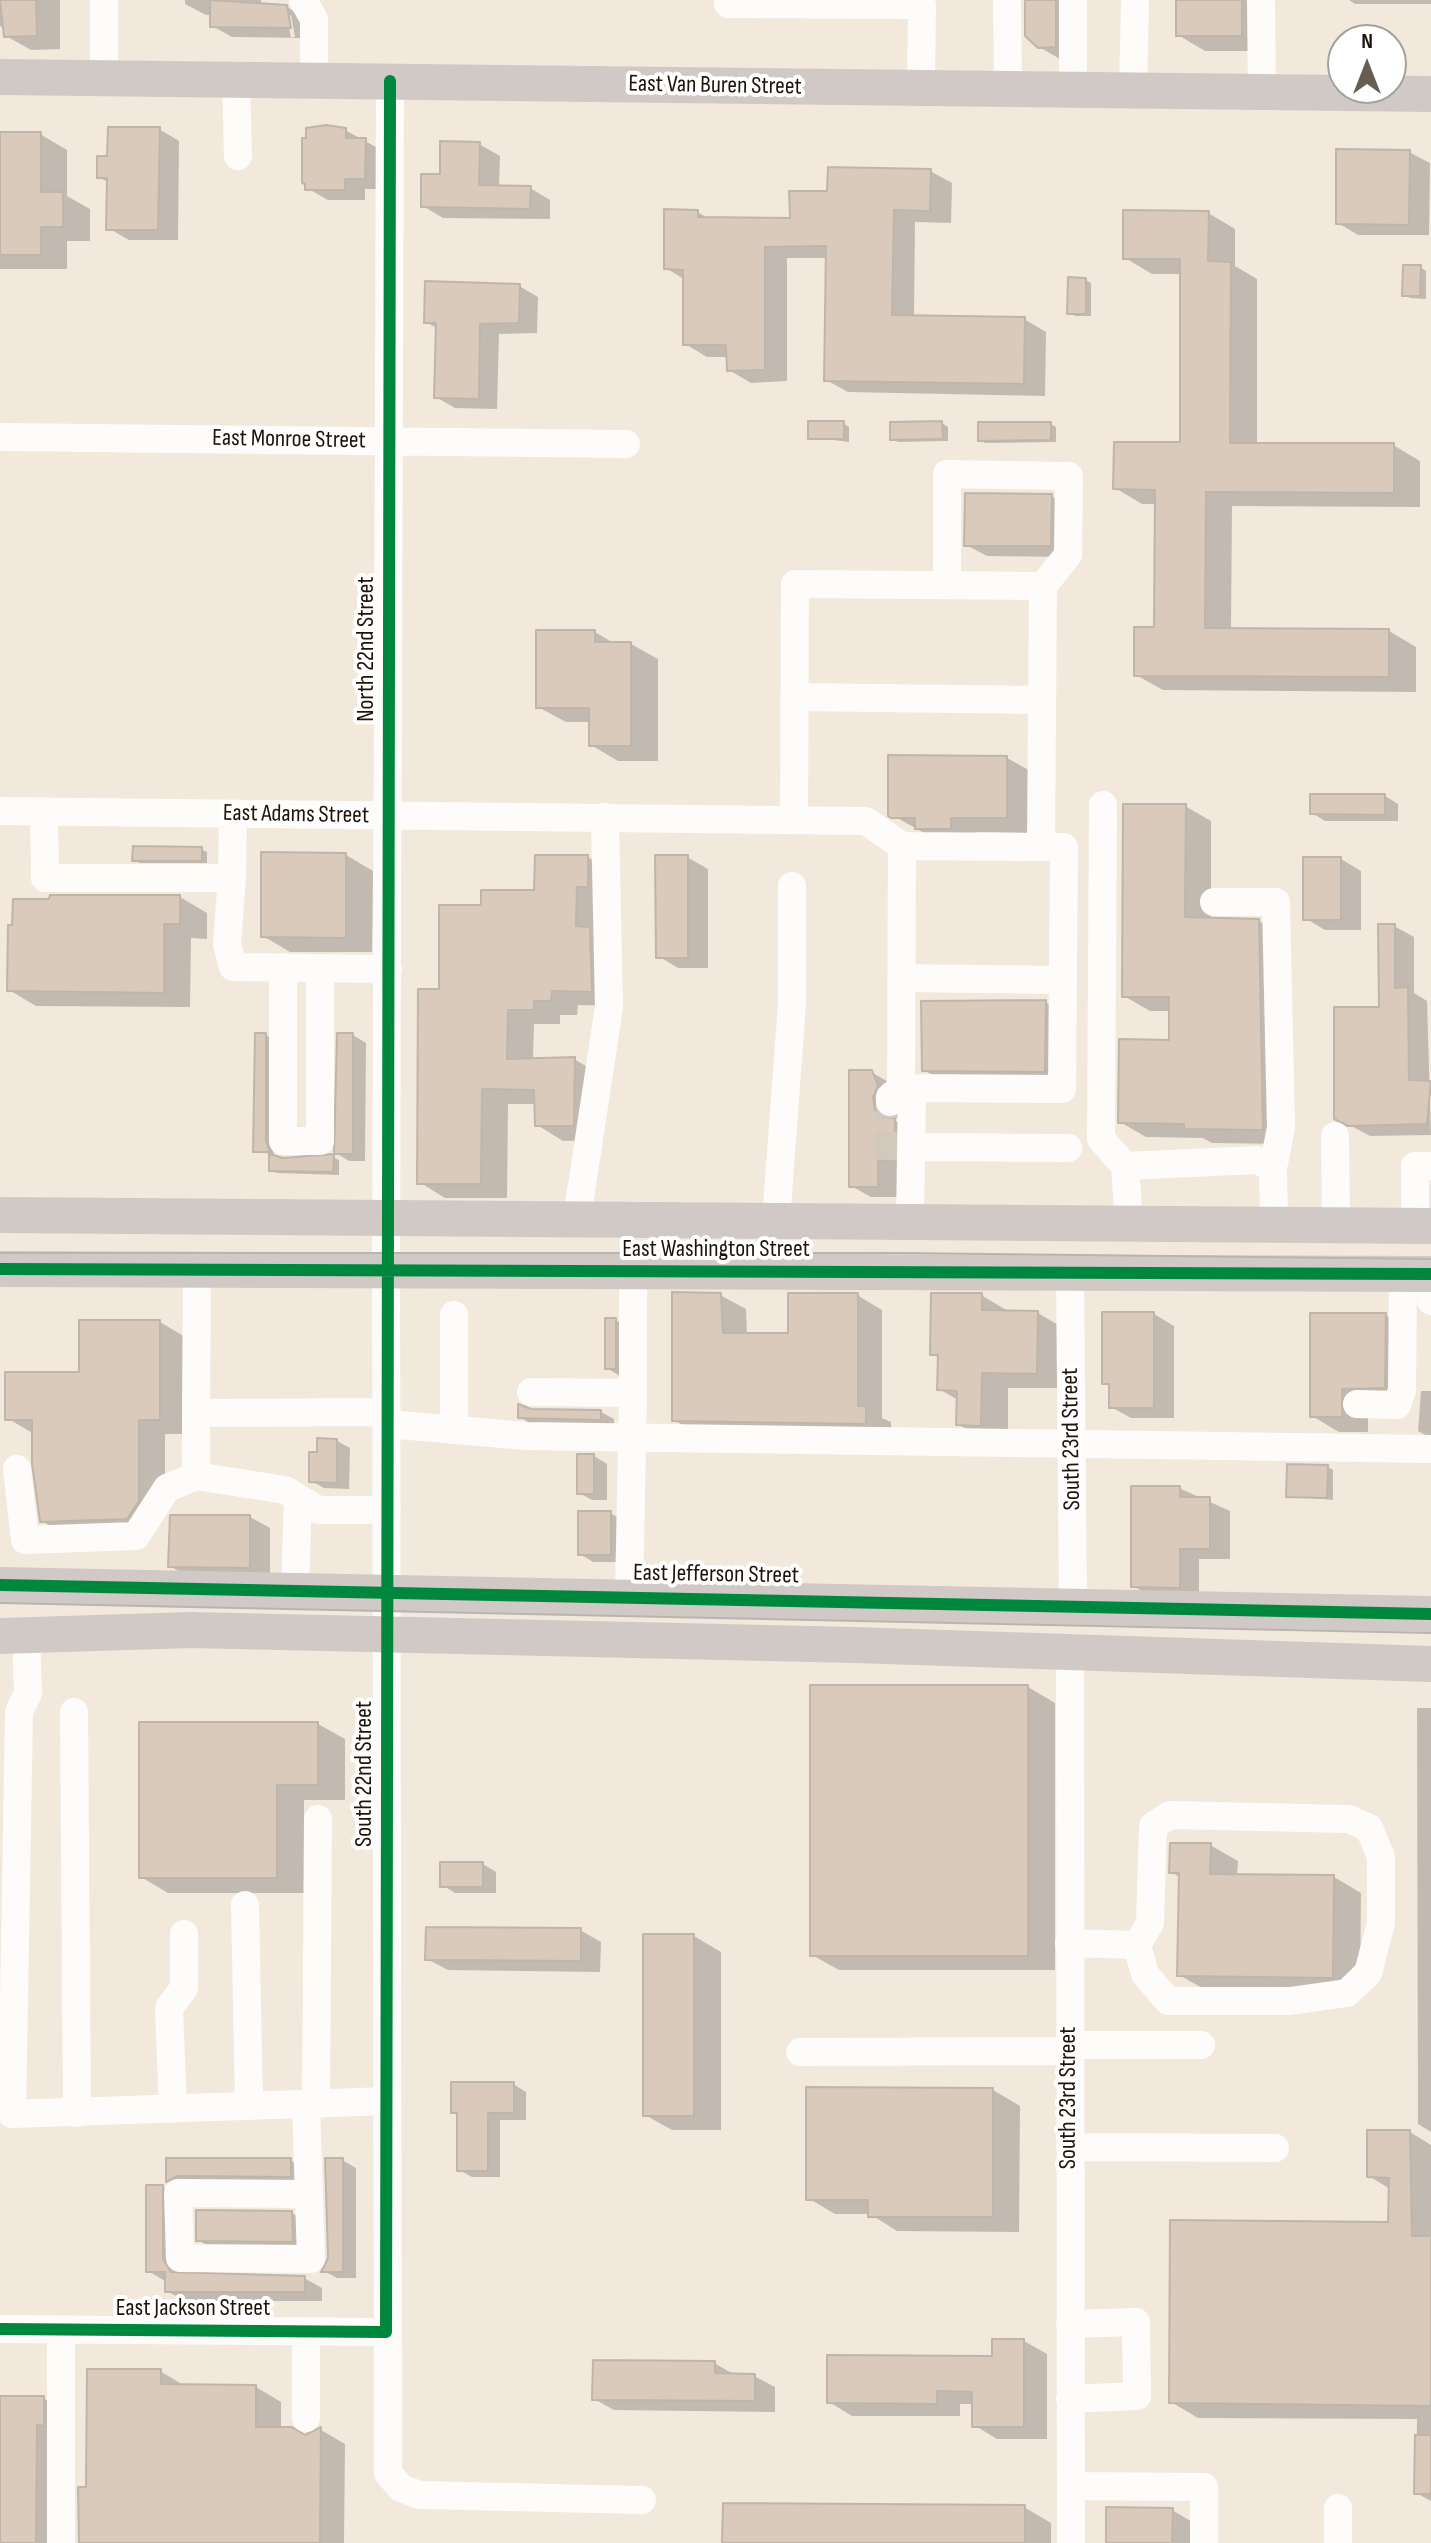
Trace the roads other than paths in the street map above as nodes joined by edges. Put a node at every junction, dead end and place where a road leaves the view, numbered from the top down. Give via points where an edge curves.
1 (104, 0) edge
2 (1007, 0) edge
3 (1073, 0) edge
4 (1135, 0) edge
5 (1261, 0) edge
6 (922, 3) edge
7 (728, 4) dead end
8 (313, 6) edge
9 (0, 77) edge
10 (104, 78) junction
11 (236, 79) junction
12 (314, 81) junction
13 (390, 81) junction
14 (921, 88) junction
15 (1008, 90) junction
16 (1073, 91) junction
17 (1133, 91) junction
18 (1262, 92) junction
19 (1431, 94) edge
20 (238, 156) dead end
21 (0, 437) edge
22 (389, 441) junction
23 (626, 444) dead end
24 (947, 585) junction
25 (1043, 586) junction
26 (795, 697) junction
27 (1042, 700) junction
28 (1103, 805) dead end
29 (0, 811) edge
30 (44, 812) junction
31 (233, 814) junction
32 (388, 816) junction
33 (605, 817) junction
34 (794, 819) junction
35 (902, 846) junction
36 (1041, 847) junction
37 (232, 878) junction
38 (792, 886) dead end
39 (1214, 902) dead end
40 (283, 967) junction
41 (320, 968) junction
42 (388, 969) junction
43 (901, 978) junction
44 (1063, 980) junction
45 (901, 1093) junction
46 (1335, 1136) dead end
47 (1068, 1148) dead end
48 (904, 1162) junction
49 (1125, 1166) junction
50 (1431, 1166) edge
51 (1273, 1168) junction
52 (0, 1215) edge
53 (387, 1217) junction
54 (577, 1218) junction
55 (776, 1221) junction
56 (910, 1222) junction
57 (1129, 1223) junction
58 (1274, 1224) junction
59 (1336, 1225) junction
60 (1423, 1226) edge
61 (0, 1269) edge
62 (197, 1271) junction
63 (386, 1271) junction
64 (633, 1272) junction
65 (1010, 1274) junction
66 (1070, 1274) junction
67 (1423, 1281) edge
68 (454, 1315) dead end
69 (531, 1392) dead end
70 (633, 1393) junction
71 (1357, 1404) dead end
72 (196, 1413) junction
73 (387, 1418) junction
74 (454, 1430) junction
75 (633, 1437) junction
76 (1073, 1443) junction
77 (1431, 1449) edge
78 (17, 1469) dead end
79 (196, 1476) junction
80 (298, 1499) junction
81 (387, 1510) junction
82 (0, 1585) edge
83 (295, 1590) junction
84 (387, 1591) junction
85 (629, 1596) junction
86 (1073, 1605) junction
87 (1182, 1608) junction
88 (1431, 1614) edge
89 (13, 1635) edge
90 (387, 1635) junction
91 (1070, 1652) junction
92 (1431, 1663) edge
93 (74, 1712) dead end
94 (318, 1819) dead end
95 (245, 1905) dead end
96 (184, 1934) dead end
97 (1069, 1943) junction
98 (1137, 1945) junction
99 (1201, 2045) dead end
100 (1069, 2048) junction
101 (800, 2052) dead end
102 (387, 2101) junction
103 (311, 2104) junction
104 (249, 2106) junction
105 (173, 2109) junction
106 (77, 2113) junction
107 (1070, 2147) junction
108 (1275, 2148) dead end
109 (308, 2194) junction
110 (1070, 2324) junction
111 (0, 2329) edge
112 (61, 2331) junction
113 (306, 2332) junction
114 (386, 2332) junction
115 (1070, 2399) junction
116 (306, 2418) dead end
117 (1071, 2486) junction
118 (642, 2500) dead end
119 (1338, 2508) dead end
120 (61, 2543) edge
121 (1071, 2543) edge
122 (1204, 2543) edge
123 (1338, 2543) edge

1 - 10 street
2 - 15 street
3 - 16 street
4 - 17 street
5 - 18 street
6 - 7 street
6 - 14 street
8 - 12 street
9 - 10 main road, East Van Buren Street
10 - 11 main road, East Van Buren Street
11 - 12 main road, East Van Buren Street
11 - 20 street
12 - 13 main road, East Van Buren Street
13 - 14 main road, East Van Buren Street
13 - 22 street, North 22nd Street
14 - 15 main road, East Van Buren Street
15 - 16 main road, East Van Buren Street
16 - 17 main road, East Van Buren Street
17 - 18 main road, East Van Buren Street
18 - 19 main road, East Van Buren Street
21 - 22 street, East Monroe Street
22 - 23 street, East Monroe Street
22 - 32 street, North 22nd Street
24 - 25 street
24 - 25 street via 947,474 1069,476 1068,555
24 - 26 street via 795,584
25 - 27 street
26 - 27 street
26 - 34 street
27 - 36 street
28 - 49 street via 1101,1139
29 - 30 street, East Adams Street
30 - 31 street, East Adams Street
30 - 37 street via 45,878
31 - 32 street, East Adams Street
31 - 37 street
32 - 33 street, East Adams Street
32 - 42 street, North 22nd Street
33 - 34 street, East Adams Street
33 - 54 street via 609,1007
34 - 35 street, East Adams Street via 866,821
35 - 36 street
35 - 43 street
36 - 44 street via 1064,847
37 - 40 street via 227,944 233,967
38 - 55 street via 792,1004
39 - 51 street via 1276,902 1281,1128
40 - 41 street
40 - 41 street via 283,1141 320,1141
41 - 42 street
42 - 53 street, North 22nd Street
43 - 44 street
43 - 45 street
44 - 45 street via 1062,1089
45 - 48 street
46 - 59 street
47 - 48 street
48 - 56 street
49 - 51 street via 1257,1160
49 - 57 street
50 - 60 street via 1415,1166
51 - 58 street
52 - 53 main road, East Washington Street
53 - 54 main road, East Washington Street
53 - 63 street, South 22nd Street
54 - 55 main road, East Washington Street
55 - 56 main road, East Washington Street
55 - 65 main road, East Washington Street
56 - 57 main road, East Washington Street
57 - 58 main road, East Washington Street
58 - 59 main road, East Washington Street
59 - 60 main road, East Washington Street
61 - 62 main road, East Washington Street
62 - 63 main road, East Washington Street
62 - 72 street
63 - 64 main road, East Washington Street
63 - 73 street, South 22nd Street
64 - 65 main road, East Washington Street
64 - 70 street
65 - 66 main road, East Washington Street
66 - 67 main road, East Washington Street
66 - 76 street, South 23rd Street
67 - 71 street via 1397,1405
68 - 74 street
69 - 70 street
70 - 75 street
72 - 73 street
72 - 79 street
73 - 74 street
73 - 81 street, South 22nd Street
74 - 75 street
75 - 76 street
75 - 85 street
76 - 77 street
76 - 86 street, South 23rd Street
78 - 79 street via 25,1540 136,1536 167,1488
79 - 80 street via 285,1490
80 - 81 street via 318,1510
80 - 83 street
81 - 84 street, South 22nd Street
82 - 83 main road, East Jefferson Street
83 - 84 main road, East Jefferson Street
84 - 85 main road, East Jefferson Street
84 - 90 street, South 22nd Street
85 - 86 main road, East Jefferson Street
86 - 87 main road, East Jefferson Street
87 - 88 main road, East Jefferson Street
87 - 92 main road, East Jefferson Street
89 - 90 main road, East Jefferson Street via 191,1630
89 - 106 street via 28,1693 19,1712 12,2114
90 - 91 main road, East Jefferson Street
90 - 102 street, South 22nd Street
91 - 92 main road, East Jefferson Street
91 - 97 street, South 23rd Street
93 - 106 street
94 - 103 street
95 - 104 street
96 - 105 street via 184,1988 169,2008
97 - 98 street
97 - 100 street, South 23rd Street
98 - 98 street via 1150,1923 1153,1826 1170,1815 1349,1819 1369,1828 1381,1857 1381,1923 1368,1973 1347,1993 1290,2001 1168,2001 1145,1974
99 - 100 street
100 - 101 street
100 - 107 street, South 23rd Street
102 - 103 street
102 - 114 street, South 22nd Street
103 - 104 street
103 - 109 street
104 - 105 street
105 - 106 street
107 - 108 street
107 - 110 street, South 23rd Street
109 - 109 street via 311,2259 180,2258 178,2193
110 - 115 street, South 23rd Street
110 - 115 street via 1136,2322 1137,2396
111 - 112 street, East Jackson Street
112 - 113 street, East Jackson Street
112 - 120 street
113 - 114 street, East Jackson Street
113 - 116 street
114 - 118 street, South 22nd Street via 388,2473 401,2488 419,2495
115 - 117 street, South 23rd Street
117 - 121 street, South 23rd Street
117 - 122 street via 1204,2487
119 - 123 street

